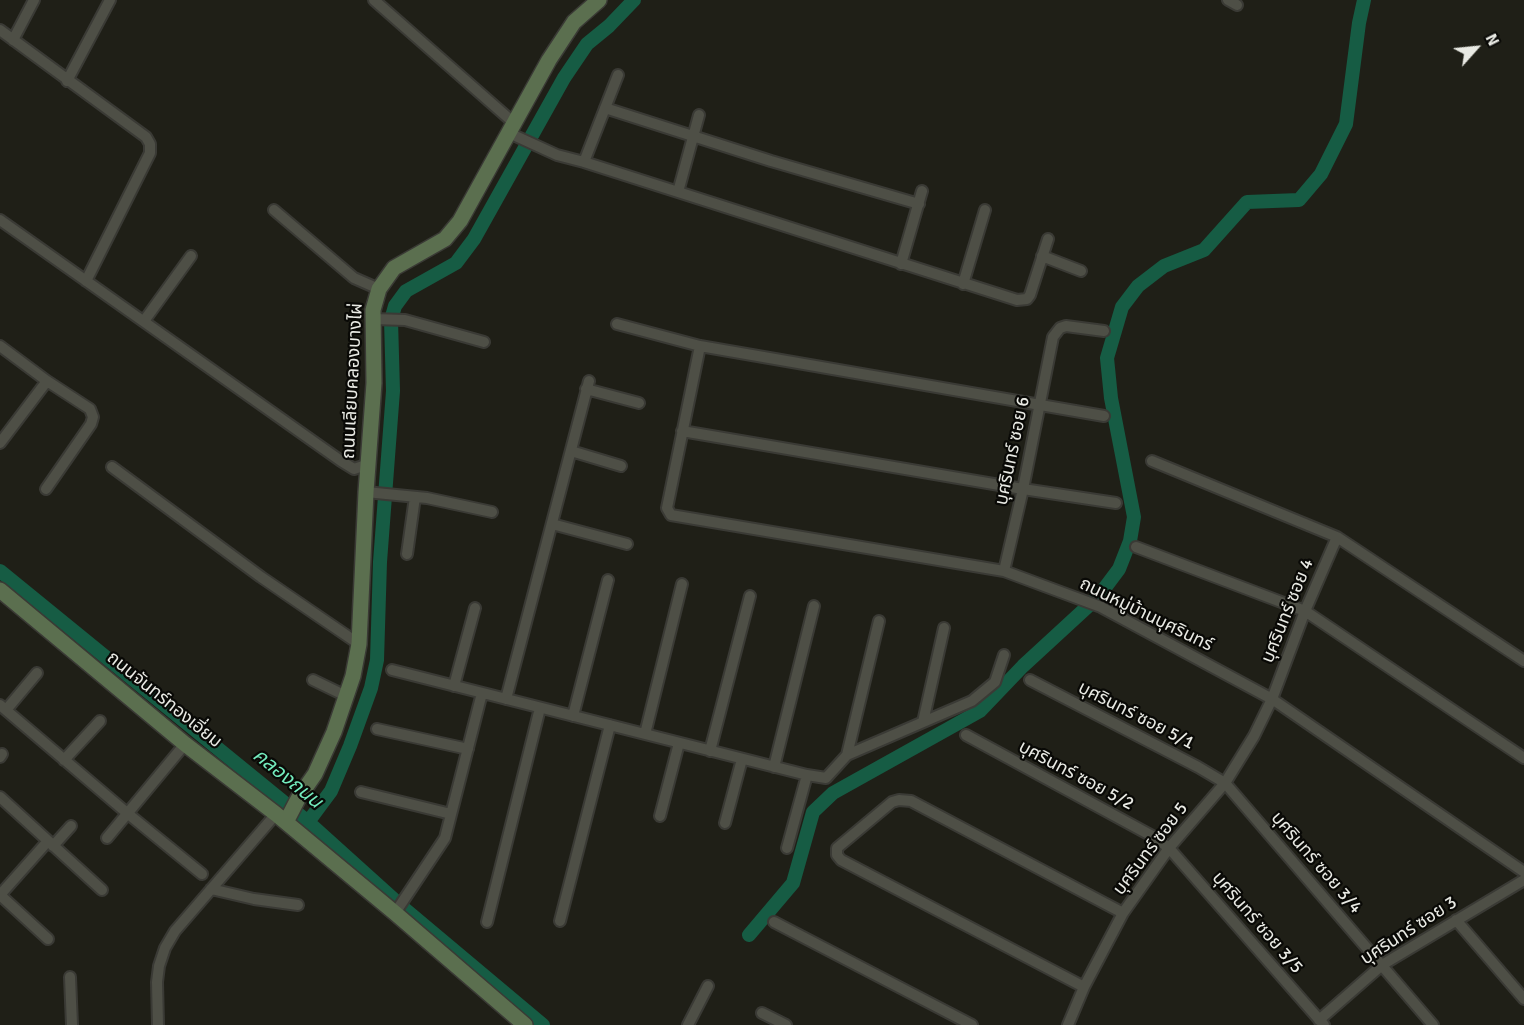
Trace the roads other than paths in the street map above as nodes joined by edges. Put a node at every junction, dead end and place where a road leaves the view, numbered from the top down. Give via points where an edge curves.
1 (34, 0) edge
2 (110, 0) edge
3 (374, 0) edge
4 (599, 0) edge
5 (0, 30) edge
6 (13, 40) junction
7 (618, 75) dead end
8 (67, 81) junction
9 (605, 108) junction
10 (699, 115) dead end
11 (514, 132) junction
12 (693, 137) junction
13 (584, 162) junction
14 (922, 191) dead end
15 (678, 192) junction
16 (919, 204) junction
17 (274, 210) dead end
18 (985, 210) dead end
19 (0, 220) edge
20 (1048, 239) dead end
21 (192, 256) dead end
22 (1042, 256) junction
23 (901, 264) junction
24 (1081, 271) dead end
25 (86, 281) junction
26 (963, 284) junction
27 (379, 289) junction
28 (378, 319) junction
29 (144, 321) junction
30 (616, 324) dead end
31 (1104, 331) dead end
32 (484, 342) dead end
33 (0, 346) edge
34 (700, 346) junction
35 (47, 381) junction
36 (639, 403) dead end
37 (1039, 406) junction
38 (1104, 416) dead end
39 (682, 431) junction
40 (0, 442) edge
41 (571, 452) junction
42 (1152, 461) dead end
43 (369, 464) junction
44 (621, 466) dead end
45 (112, 467) dead end
46 (46, 489) dead end
47 (1023, 489) junction
48 (372, 493) junction
49 (415, 497) junction
50 (1116, 503) dead end
51 (492, 512) dead end
52 (552, 524) junction
53 (1336, 537) junction
54 (627, 544) dead end
55 (1136, 547) dead end
56 (407, 554) dead end
57 (1004, 571) junction
58 (608, 580) dead end
59 (682, 584) dead end
60 (0, 590) edge
61 (750, 596) dead end
62 (814, 606) dead end
63 (475, 608) dead end
64 (1305, 611) junction
65 (879, 621) dead end
66 (944, 628) dead end
67 (359, 644) junction
68 (1004, 654) dead end
69 (1524, 661) edge
70 (392, 670) dead end
71 (37, 674) dead end
72 (313, 680) dead end
73 (1030, 680) dead end
74 (454, 686) junction
75 (482, 693) junction
76 (346, 696) junction
77 (506, 699) junction
78 (1272, 699) junction
79 (3, 708) edge
80 (540, 708) junction
81 (573, 716) junction
82 (100, 722) dead end
83 (923, 722) junction
84 (610, 725) junction
85 (377, 729) dead end
86 (645, 734) junction
87 (966, 735) dead end
88 (679, 743) junction
89 (185, 744) junction
90 (468, 749) junction
91 (710, 751) junction
92 (847, 755) junction
93 (1524, 758) edge
94 (64, 759) junction
95 (742, 759) junction
96 (774, 767) junction
97 (807, 775) junction
98 (1225, 783) junction
99 (361, 792) dead end
100 (0, 797) edge
101 (127, 813) junction
102 (451, 814) junction
103 (284, 816) junction
104 (660, 816) dead end
105 (725, 823) dead end
106 (71, 826) dead end
107 (107, 838) dead end
108 (51, 843) junction
109 (787, 848) dead end
110 (1169, 848) junction
111 (1524, 872) edge
112 (202, 874) dead end
113 (1524, 880) edge
114 (211, 889) junction
115 (102, 890) dead end
116 (298, 905) dead end
117 (395, 913) junction
118 (1123, 913) junction
119 (1456, 920) junction
120 (560, 921) dead end
121 (487, 922) dead end
122 (774, 922) dead end
123 (48, 939) dead end
124 (1382, 965) junction
125 (70, 977) dead end
126 (708, 986) dead end
127 (1084, 987) junction
128 (1524, 999) edge
129 (762, 1012) dead end
130 (515, 1022) edge
131 (1321, 1022) edge
132 (72, 1025) edge
133 (158, 1025) edge
134 (688, 1025) edge
135 (786, 1025) edge
136 (972, 1025) edge
137 (1068, 1025) edge
138 (1433, 1025) edge

1 - 6 street
2 - 8 street
3 - 11 street
4 - 11 street, ถนนเลียบคลองบางไผ่ via 574,22 549,60
5 - 6 street
6 - 8 street
7 - 9 street
8 - 25 street via 146,137 150,144 150,153
9 - 12 street
9 - 13 street
10 - 12 street
11 - 13 street via 543,149
11 - 27 street, ถนนเลียบคลองบางไผ่ via 446,239 394,268
12 - 15 street
12 - 16 street
13 - 15 street
14 - 16 street
15 - 23 street
16 - 23 street
17 - 27 street via 354,278
18 - 26 street
19 - 25 street
20 - 22 street
21 - 29 street
22 - 24 street
22 - 26 street via 1027,299 1017,300
23 - 26 street
25 - 29 street
27 - 28 street, ถนนเลียบคลองบางไผ่ via 373,310
28 - 32 street via 429,326
28 - 43 street, ถนนเลียบคลองบางไผ่
29 - 43 street via 354,469
30 - 34 street
31 - 37 street, บุศรินทร์ ซอย 6 via 1060,328 1053,338
33 - 35 street
34 - 37 street
34 - 39 street
35 - 40 street
35 - 46 street via 90,409 93,417
36 - 41 street via 588,385
37 - 38 street
37 - 47 street, บุศรินทร์ ซอย 6
39 - 47 street
39 - 57 street, ถนนหมู่บ้านบุศรินทร์ via 668,508 674,517
41 - 44 street
41 - 52 street
42 - 53 street
43 - 48 street, ถนนเลียบคลองบางไผ่
45 - 67 street
47 - 50 street
47 - 57 street, บุศรินทร์ ซอย 6
48 - 49 street
48 - 67 street, ถนนเลียบคลองบางไผ่
49 - 51 street
49 - 56 street
52 - 54 street
52 - 77 street
53 - 64 street, บุศรินทร์ ซอย 4
53 - 69 street
55 - 64 street
57 - 78 street, ถนนหมู่บ้านบุศรินทร์ via 1101,607
58 - 81 street
59 - 86 street
60 - 89 street, ถนนจันทร์ทองเอี่ยม
61 - 91 street
62 - 96 street
63 - 74 street
64 - 78 street, บุศรินทร์ ซอย 4
64 - 93 street
65 - 92 street
66 - 83 street
67 - 76 street, ถนนเลียบคลองบางไผ่
68 - 83 street via 995,682 972,701
70 - 74 street
71 - 79 street
72 - 76 street
73 - 98 street, บุศรินทร์ ซอย 5/1
74 - 75 street
75 - 77 street
75 - 90 street
76 - 103 street, ถนนเลียบคลองบางไผ่ via 315,774
77 - 80 street
78 - 98 street, บุศรินทร์ ซอย 5
78 - 111 street, ถนนหมู่บ้านบุศรินทร์
79 - 94 street
80 - 81 street
80 - 121 street
81 - 84 street
82 - 94 street
83 - 92 street
84 - 86 street
84 - 120 street
85 - 90 street
86 - 88 street
87 - 110 street, บุศรินทร์ ซอย 5/2
88 - 91 street
88 - 104 street
89 - 101 street
89 - 103 street, ถนนจันทร์ทองเอี่ยม
90 - 102 street
91 - 95 street
92 - 97 street via 826,778
94 - 101 street
95 - 96 street
95 - 105 street
96 - 97 street
97 - 109 street
98 - 110 street, บุศรินทร์ ซอย 5
98 - 124 street, บุศรินทร์ ซอย 3/4
99 - 102 street
100 - 108 street
101 - 107 street
101 - 112 street
102 - 117 street via 445,838
103 - 114 street
103 - 117 street, ถนนจันทร์ทองเอี่ยม
106 - 108 street
108 - 115 street
108 - 123 street via 0,895
110 - 118 street, บุศรินทร์ ซอย 5
110 - 131 street, บุศรินทร์ ซอย 3/5
113 - 119 street, บุศรินทร์ ซอย 3
114 - 116 street
114 - 133 street via 165,948 158,974
117 - 130 street, ถนนจันทร์ทองเอี่ยม
118 - 127 street, บุศรินทร์ ซอย 5
118 - 127 street via 910,801 892,802 837,848 841,860
119 - 124 street, บุศรินทร์ ซอย 3
119 - 128 street
122 - 136 street
124 - 131 street, บุศรินทร์ ซอย 3
124 - 138 street, บุศรินทร์ ซอย 3/4
125 - 132 street
126 - 134 street
127 - 137 street, บุศรินทร์ ซอย 5
129 - 135 street

